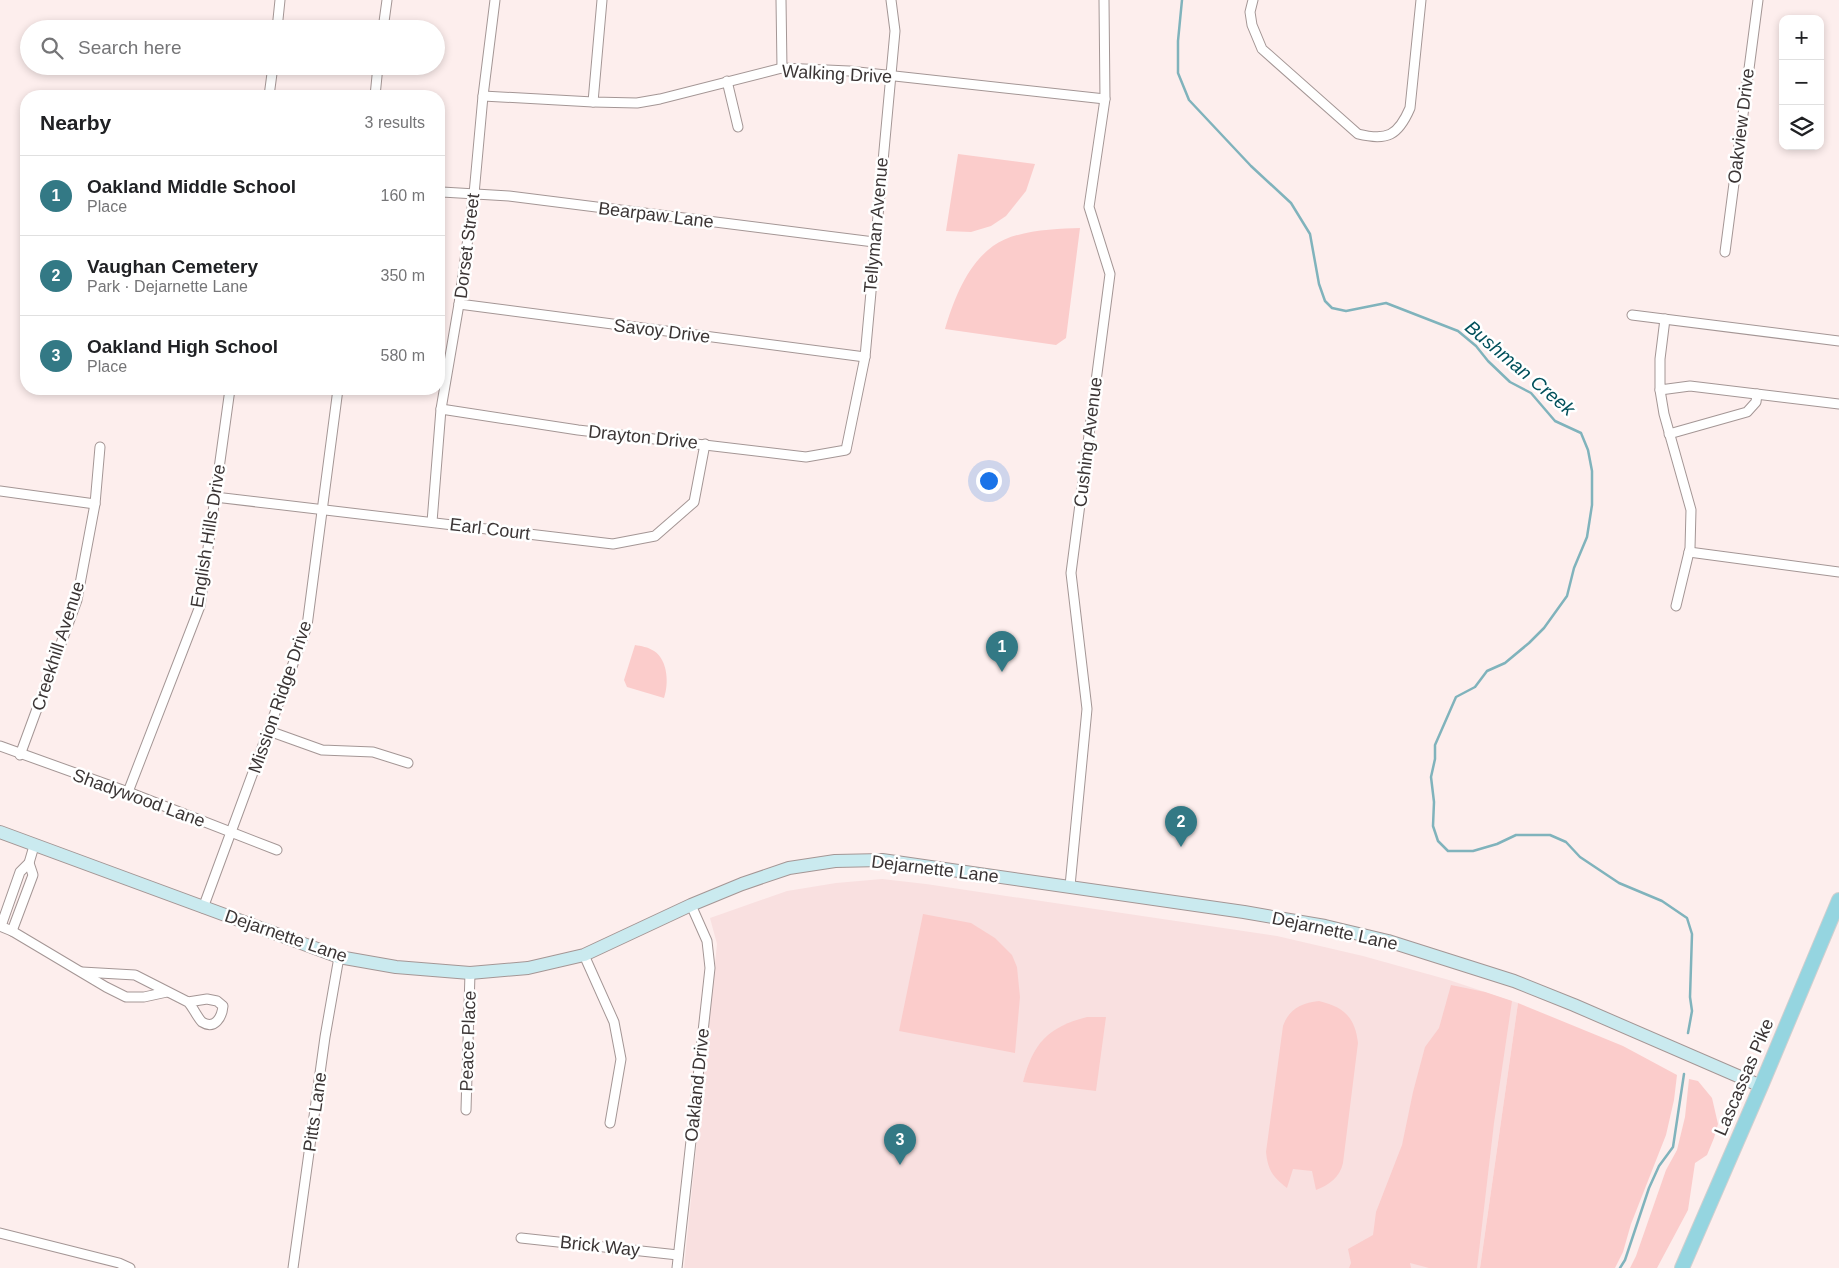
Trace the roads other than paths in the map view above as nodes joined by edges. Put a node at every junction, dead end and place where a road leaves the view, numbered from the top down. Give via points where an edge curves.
1 (280, 0) edge
2 (387, 0) edge
3 (495, 0) edge
4 (602, 0) edge
5 (781, 0) edge
6 (891, 0) edge
7 (1104, 0) edge
8 (1253, 0) edge
9 (1421, 0) edge
10 (1758, 0) edge
11 (278, 20) edge
12 (384, 20) edge
13 (782, 68) junction
14 (272, 75) edge
15 (377, 75) edge
16 (890, 76) junction
17 (726, 81) junction
18 (270, 90) edge
19 (375, 90) edge
20 (483, 96) junction
21 (1105, 99) junction
22 (593, 102) junction
23 (738, 127) dead end
24 (445, 192) edge
25 (474, 194) junction
26 (874, 242) junction
27 (1725, 252) dead end
28 (459, 304) junction
29 (1632, 315) dead end
30 (1665, 319) junction
31 (1839, 341) edge
32 (865, 357) junction
33 (445, 381) edge
34 (1660, 390) junction
35 (1757, 394) junction
36 (229, 395) edge
37 (337, 395) edge
38 (443, 395) edge
39 (1839, 404) edge
40 (440, 409) junction
41 (1670, 434) junction
42 (705, 444) junction
43 (100, 447) dead end
44 (846, 450) joint
45 (0, 491) edge
46 (215, 497) junction
47 (95, 504) junction
48 (323, 509) junction
49 (432, 522) junction
50 (1689, 552) junction
51 (1839, 572) edge
52 (1676, 606) dead end
53 (269, 731) junction
54 (0, 746) edge
55 (20, 755) junction
56 (408, 764) dead end
57 (128, 792) junction
58 (0, 832) edge
59 (231, 832) junction
60 (34, 846) junction
61 (277, 850) dead end
62 (29, 863) junction
63 (1070, 886) junction
64 (1839, 900) edge
65 (691, 905) junction
66 (203, 908) junction
67 (0, 926) edge
68 (12, 931) junction
69 (584, 955) junction
70 (339, 957) junction
71 (82, 972) junction
72 (470, 973) junction
73 (167, 992) junction
74 (188, 1002) dead end
75 (1761, 1086) junction
76 (466, 1110) dead end
77 (610, 1123) dead end
78 (0, 1233) edge
79 (521, 1238) dead end
80 (678, 1255) junction
81 (130, 1268) edge
82 (293, 1268) edge
83 (677, 1268) edge
84 (1682, 1268) edge

1 - 11 street
2 - 12 street
3 - 20 street, Dorset Street
4 - 22 street
5 - 13 street
6 - 16 street, Tellyman Avenue via 895,31
7 - 21 street, Cushing Avenue
8 - 9 street via 1250,12 1252,25 1262,49 1358,134 1378,137 1389,136 1398,130 1410,108
10 - 27 street, Oakview Drive
13 - 16 street, Walking Drive
13 - 17 street, Walking Drive
14 - 18 street
15 - 19 street
16 - 21 street, Walking Drive
16 - 26 street, Tellyman Avenue
17 - 22 street, Walking Drive via 637,102
17 - 23 street
20 - 22 street, Walking Drive
20 - 25 street, Dorset Street
21 - 63 street, Cushing Avenue via 1089,207 1110,274 1071,573 1087,709
24 - 25 street, Bearpaw Lane
25 - 26 street, Bearpaw Lane
25 - 28 street, Dorset Street
26 - 32 street, Tellyman Avenue
28 - 32 street, Savoy Drive
28 - 33 street, Dorset Street
29 - 30 street
30 - 31 street
30 - 34 street
32 - 44 street, Tellyman Avenue
34 - 35 street via 1690,386
34 - 41 street
35 - 39 street
35 - 41 street via 1756,402 1747,412
36 - 46 street, English Hills Drive
37 - 48 street, Mission Ridge Drive
38 - 40 street, Dorset Street
40 - 42 street, Drayton Drive via 578,430
40 - 49 street, Dorset Street
41 - 50 street via 1691,510
42 - 44 street, Drayton Drive via 806,457
42 - 49 street, Earl Court via 694,502 654,536 612,544
43 - 47 street, Creekhill Avenue
45 - 47 street
46 - 48 street, Earl Court
46 - 57 street, English Hills Drive via 200,606
47 - 55 street, Creekhill Avenue via 77,600
48 - 49 street, Earl Court
48 - 53 street, Mission Ridge Drive via 307,626
50 - 51 street
50 - 52 street
53 - 56 street via 322,750 373,752
53 - 59 street, Mission Ridge Drive
54 - 55 street, Shadywood Lane
55 - 57 street, Shadywood Lane
57 - 59 street, Shadywood Lane
58 - 60 main road, Dejarnette Lane
59 - 61 street, Shadywood Lane
59 - 66 street, Mission Ridge Drive
60 - 62 street
60 - 66 main road, Dejarnette Lane
62 - 67 street via 20,872
62 - 68 street via 33,876
63 - 65 main road, Dejarnette Lane via 882,860 834,861 789,868
63 - 75 main road, Dejarnette Lane via 1325,926 1388,941 1514,981
64 - 75 main road, Lascassas Pike
65 - 69 main road, Dejarnette Lane
65 - 80 street, Oakland Drive via 707,941 710,968
66 - 70 main road, Dejarnette Lane
67 - 68 street
68 - 71 street
69 - 72 main road, Dejarnette Lane via 528,968
69 - 77 street via 614,1022 621,1059
70 - 72 main road, Dejarnette Lane via 396,967
70 - 82 street, Pitts Lane
71 - 73 street via 135,975
71 - 73 street via 126,996 144,997
72 - 76 street, Peace Place
73 - 74 street
75 - 84 main road, Lascassas Pike
78 - 81 street
79 - 80 street, Brick Way
80 - 83 street, Oakland Drive

